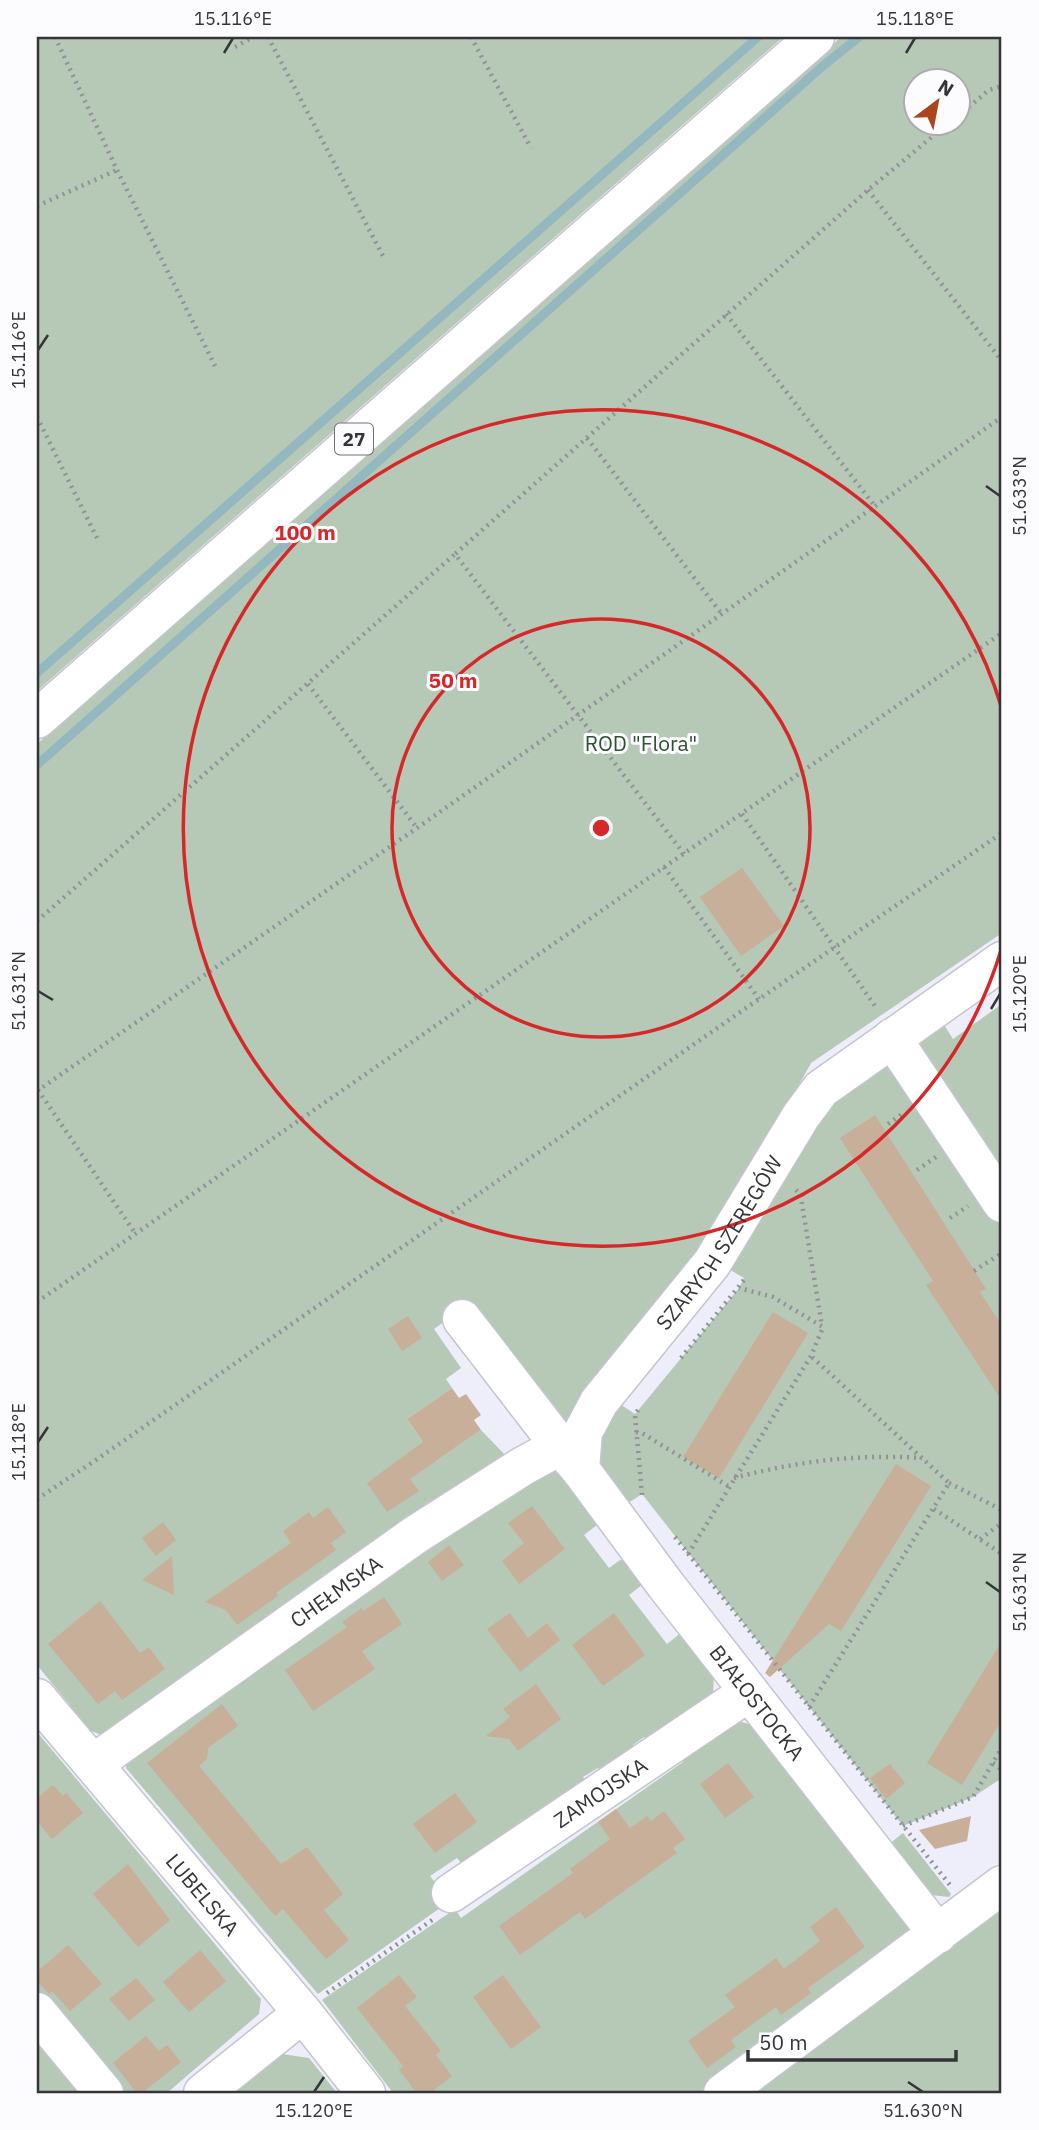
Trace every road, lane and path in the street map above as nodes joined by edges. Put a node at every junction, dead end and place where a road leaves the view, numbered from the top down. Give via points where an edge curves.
1 (55, 37) edge
2 (253, 37) edge
3 (268, 37) edge
4 (471, 37) edge
5 (815, 37) edge
6 (235, 47) dead end
7 (1002, 86) edge
8 (972, 104) edge
9 (933, 136) edge
10 (531, 148) dead end
11 (117, 170) junction
12 (868, 190) junction
13 (37, 206) edge
14 (383, 256) dead end
15 (726, 314) junction
16 (1002, 361) edge
17 (218, 370) dead end
18 (37, 417) edge
19 (1002, 417) edge
20 (587, 438) junction
21 (874, 505) junction
22 (99, 542) dead end
23 (455, 554) junction
24 (721, 613) junction
25 (1002, 633) edge
26 (308, 684) junction
27 (577, 715) junction
28 (37, 719) edge
29 (742, 814) junction
30 (417, 828) junction
31 (1002, 833) edge
32 (684, 854) junction
33 (664, 867) junction
34 (37, 921) edge
35 (836, 947) junction
36 (1002, 961) edge
37 (759, 999) junction
38 (893, 1037) junction
39 (37, 1090) edge
40 (790, 1201) dead end
41 (1002, 1203) edge
42 (135, 1233) junction
43 (1002, 1253) edge
44 (974, 1271) dead end
45 (745, 1278) dead end
46 (739, 1287) junction
47 (37, 1302) edge
48 (462, 1319) dead end
49 (822, 1327) junction
50 (811, 1356) junction
51 (678, 1362) dead end
52 (643, 1404) dead end
53 (636, 1432) junction
54 (570, 1457) junction
55 (923, 1458) junction
56 (734, 1478) junction
57 (949, 1483) junction
58 (728, 1486) junction
59 (37, 1499) edge
60 (649, 1504) dead end
61 (934, 1509) junction
62 (1002, 1510) edge
63 (1002, 1523) edge
64 (672, 1534) dead end
65 (979, 1539) junction
66 (688, 1554) junction
67 (1002, 1554) edge
68 (749, 1692) junction
69 (37, 1699) edge
70 (809, 1707) junction
71 (1002, 1747) edge
72 (993, 1763) junction
73 (93, 1764) junction
74 (1002, 1770) edge
75 (903, 1826) junction
76 (1002, 1885) edge
77 (451, 1893) joint
78 (970, 1910) junction
79 (938, 1934) junction
80 (314, 2003) junction
81 (37, 2011) edge
82 (104, 2093) edge
83 (204, 2093) edge
84 (366, 2093) edge
85 (723, 2093) edge

1 - 11 path
2 - 6 path
3 - 14 path
4 - 10 path
5 - 28 street, 27
7 - 8 path
9 - 12 path
11 - 13 path
11 - 17 path
12 - 15 path
12 - 16 path
15 - 20 path
15 - 21 path
18 - 22 path
19 - 21 path
20 - 23 path
20 - 24 path
21 - 24 path
23 - 26 path
23 - 27 path
24 - 27 path
25 - 29 path
26 - 30 path
26 - 34 path
27 - 30 path
27 - 32 path
29 - 32 path
29 - 35 path
30 - 39 path
31 - 35 path
32 - 33 path
33 - 37 path
33 - 42 path
35 - 37 path
35 - 38 path
36 - 38 street, SZARYCH SZEREGÓW
37 - 59 path
38 - 41 street
38 - 54 street, SZARYCH SZEREGÓW via 821,1089 712,1263 599,1402
39 - 42 path
40 - 49 path via 796,1190 801,1195
42 - 47 path
43 - 44 path
45 - 46 path
46 - 49 path via 773,1297
46 - 51 path
48 - 54 street, BIAŁOSTOCKA
49 - 50 path
50 - 55 path
50 - 56 path
52 - 53 path via 635,1415
53 - 58 path
53 - 60 path via 641,1494
54 - 68 street, BIAŁOSTOCKA
54 - 73 street, CHEŁMSKA via 523,1466 415,1535
55 - 56 path via 825,1459
55 - 57 path
56 - 58 path
57 - 61 path
57 - 62 path
58 - 66 path
61 - 65 path
61 - 70 path
63 - 65 path
64 - 66 path
65 - 67 path
66 - 70 path
68 - 77 street, ZAMOJSKA
68 - 79 street, BIAŁOSTOCKA
69 - 73 street, LUBELSKA
70 - 75 path
71 - 72 path
72 - 74 path
72 - 75 path via 973,1797
73 - 80 street, LUBELSKA
75 - 78 path
76 - 78 street
77 - 80 path via 458,1902
78 - 79 street
79 - 85 street
80 - 83 street
80 - 84 street, LUBELSKA
81 - 82 street

